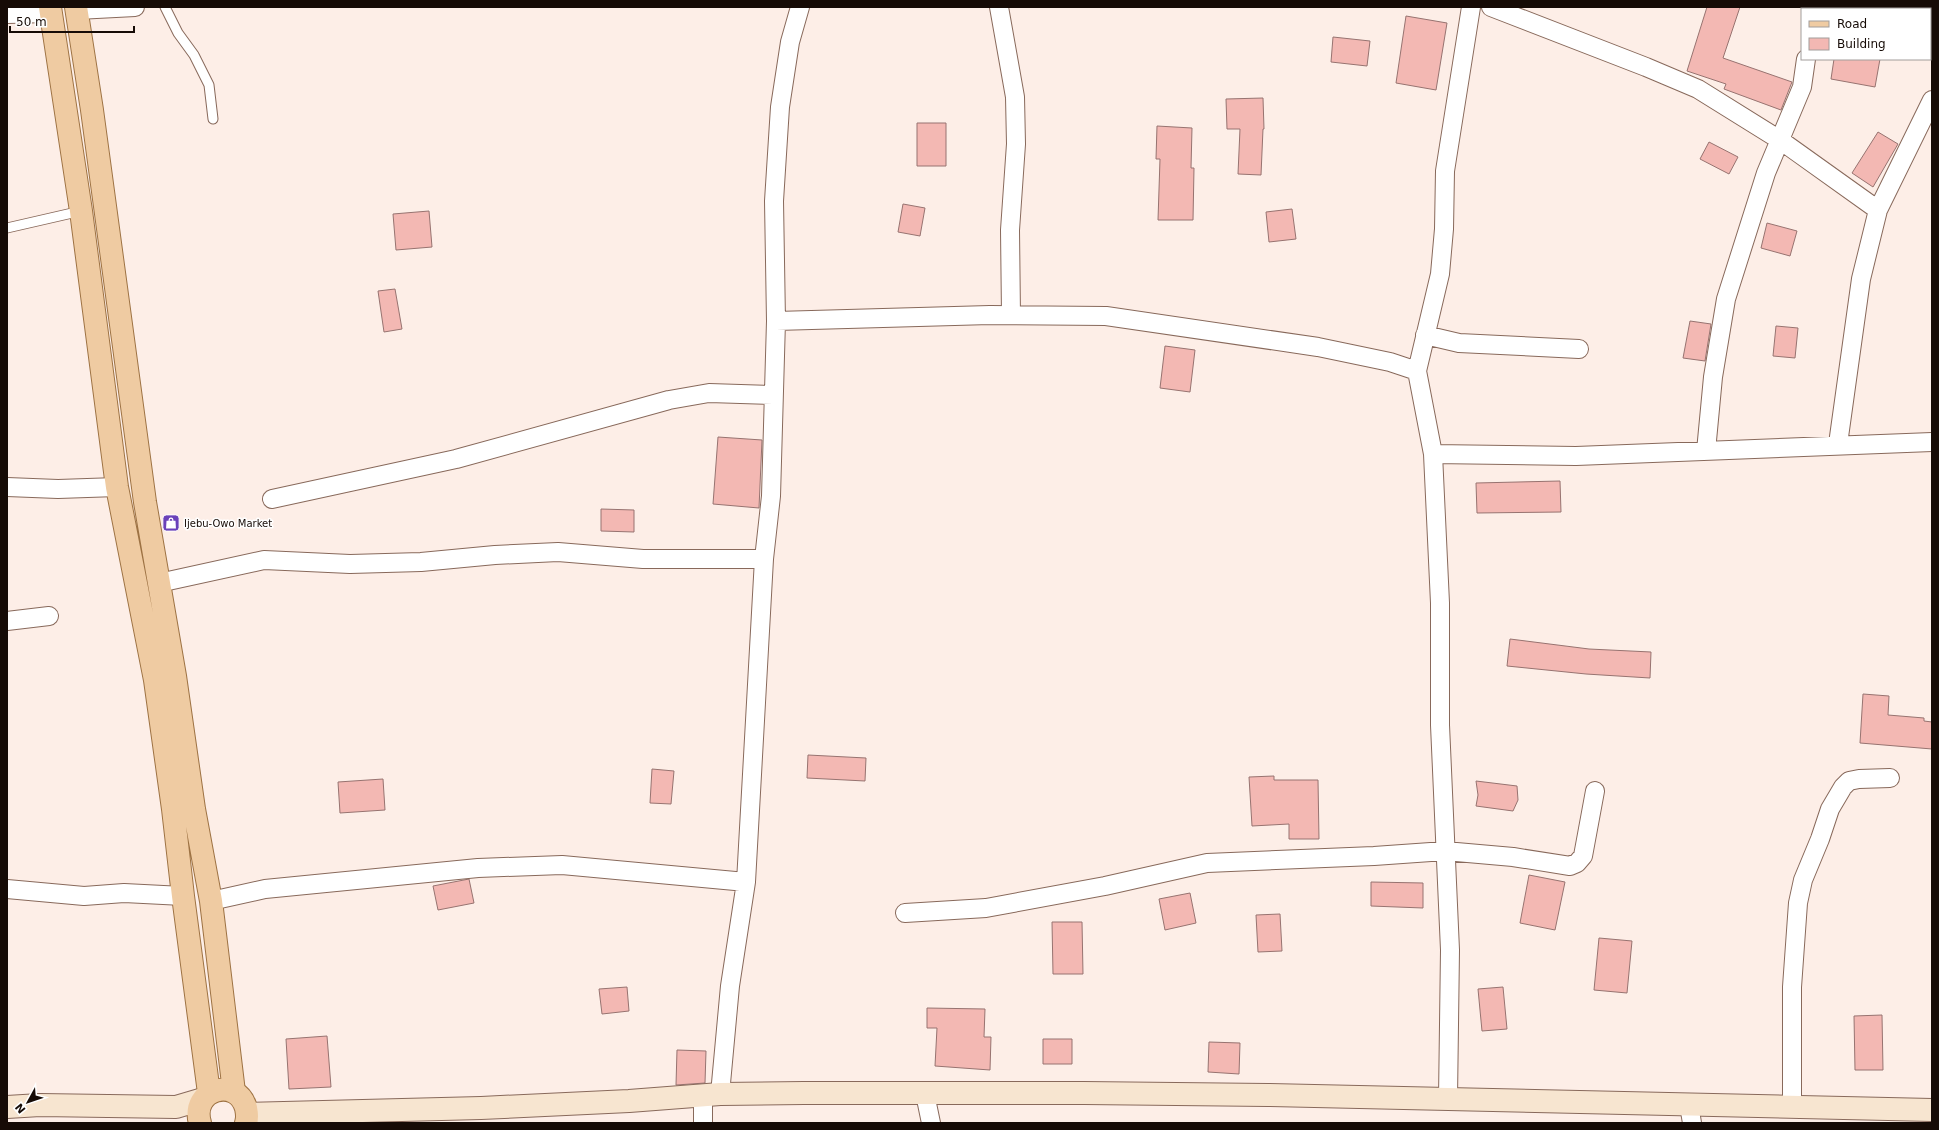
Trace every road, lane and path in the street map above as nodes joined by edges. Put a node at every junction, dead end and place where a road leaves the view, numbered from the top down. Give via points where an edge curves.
1 (134, 7) edge
2 (165, 7) edge
3 (800, 7) edge
4 (999, 7) edge
5 (1471, 7) edge
6 (1491, 7) edge
7 (77, 8) edge
8 (51, 10) edge
9 (7, 14) edge
10 (1806, 60) edge
11 (1932, 100) edge
12 (214, 119) dead end
13 (1780, 140) junction
14 (1878, 210) junction
15 (81, 211) junction
16 (7, 228) edge
17 (1011, 315) junction
18 (776, 321) junction
19 (1425, 335) junction
20 (1579, 349) dead end
21 (1417, 371) junction
22 (773, 395) junction
23 (1932, 442) edge
24 (1838, 444) junction
25 (1706, 451) junction
26 (1433, 454) junction
27 (7, 487) edge
28 (117, 487) junction
29 (272, 498) dead end
30 (764, 559) junction
31 (159, 583) junction
32 (49, 616) dead end
33 (7, 621) edge
34 (1890, 778) dead end
35 (1595, 790) dead end
36 (1445, 851) junction
37 (746, 882) junction
38 (7, 889) edge
39 (182, 896) junction
40 (211, 900) junction
41 (905, 914) dead end
42 (234, 1092) junction
43 (925, 1094) junction
44 (712, 1095) junction
45 (1448, 1099) junction
46 (1792, 1106) junction
47 (7, 1107) edge
48 (203, 1108) edge
49 (1932, 1110) edge
50 (1691, 1114) edge
51 (247, 1118) edge
52 (703, 1123) edge
53 (931, 1123) edge

1 - 7 street
2 - 12 lane via 209,85
3 - 18 street via 790,42 780,107 774,201
4 - 17 street via 1015,97 1016,144 1010,230
5 - 19 street via 1445,171 1440,274
6 - 13 street via 1698,89
7 - 31 main road via 145,502
8 - 9 street
8 - 15 main road
10 - 13 street via 1802,87
11 - 14 street
13 - 14 street
13 - 25 street via 1766,173 1726,299 1713,377
14 - 24 street via 1861,279
15 - 16 lane
15 - 28 main road
17 - 18 street
17 - 21 street via 1106,316 1318,347 1390,362
18 - 22 street
19 - 20 street via 1459,343
19 - 21 street
21 - 26 street
22 - 29 street via 709,393 669,400 456,460
22 - 30 street via 771,496
23 - 24 street
24 - 25 street
25 - 26 street via 1576,456
26 - 36 street via 1440,603 1440,725
27 - 28 street
28 - 39 main road via 155,680
30 - 31 street via 643,559 558,552 421,562 350,564 264,560
30 - 37 street
31 - 40 main road via 194,809
32 - 33 street
34 - 46 street via 1859,779 1849,781 1843,787 1830,809 1803,880 1798,903 1792,987
35 - 36 street via 1583,856 1570,866 1513,857
36 - 41 street via 1207,863 1105,886 986,908
36 - 45 street via 1450,950
37 - 40 street via 562,865 478,868 264,889
37 - 44 street
38 - 39 street via 84,896 124,893
39 - 48 main road
40 - 42 main road
42 - 48 main road via 222,1089
42 - 51 main road via 244,1101
43 - 44 street
43 - 45 street via 1084,1093
43 - 53 street
44 - 51 street
44 - 52 street
45 - 50 street
46 - 49 street
46 - 50 street
47 - 48 street via 40,1105

